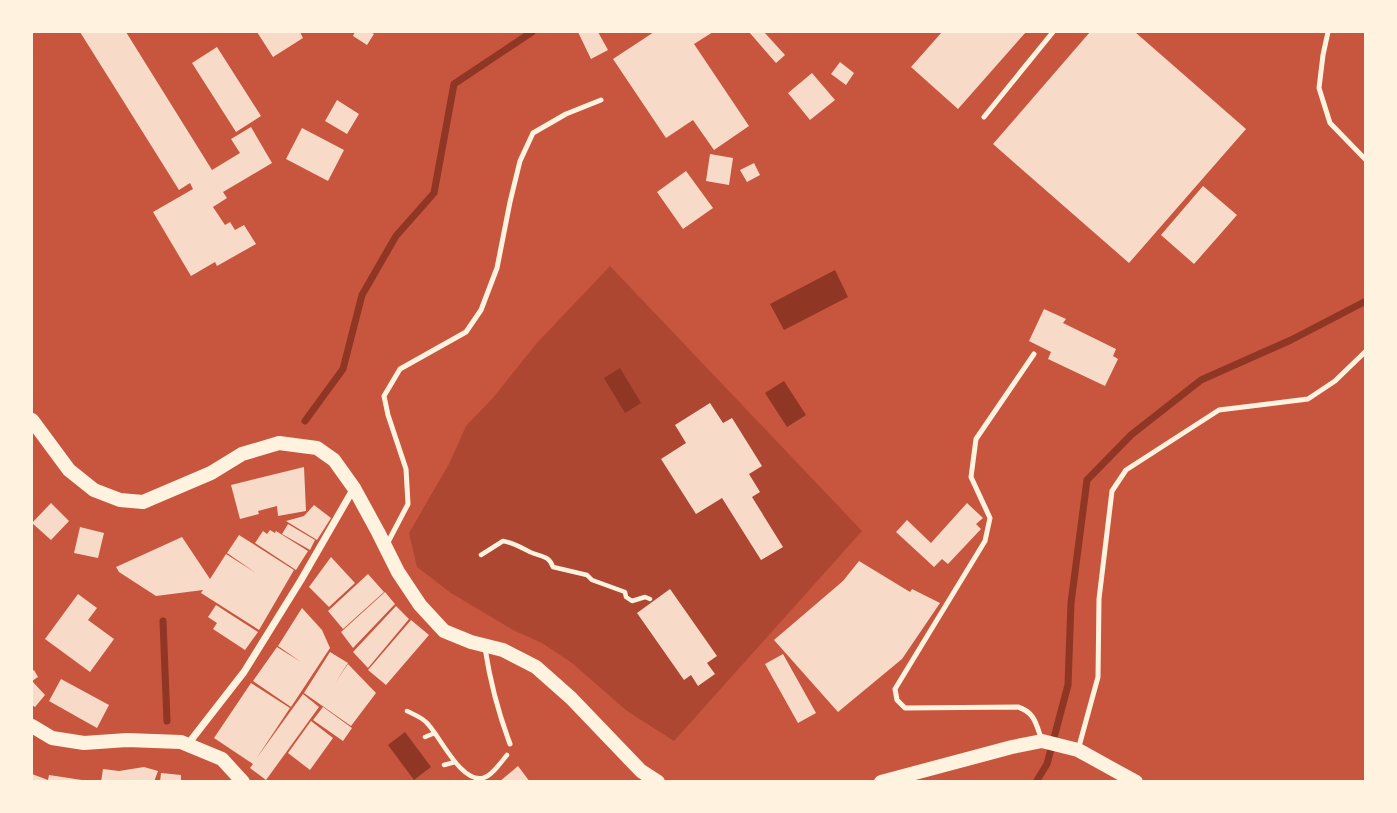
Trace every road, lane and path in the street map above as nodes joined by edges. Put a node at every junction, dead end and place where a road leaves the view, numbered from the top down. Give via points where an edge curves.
1 (1053, 32) edge
2 (1328, 32) edge
3 (601, 100) dead end
4 (984, 117) dead end
5 (1366, 160) edge
6 (1366, 351) edge
7 (1034, 354) dead end
8 (32, 420) edge
9 (354, 488) junction
10 (386, 547) junction
11 (481, 555) dead end
12 (650, 599) dead end
13 (484, 645) junction
14 (407, 711) dead end
15 (32, 726) edge
16 (435, 733) junction
17 (425, 737) dead end
18 (1044, 741) junction
19 (510, 744) joint
20 (187, 745) junction
21 (1074, 749) junction
22 (455, 762) junction
23 (444, 765) dead end
24 (243, 782) edge
25 (658, 782) edge
26 (881, 782) edge
27 (1136, 782) edge

1 - 4 lane
2 - 5 lane via 1319,88 1329,123
3 - 10 lane via 533,134 520,161 498,268 481,310 466,332 400,369 384,396 406,469 408,504
6 - 21 lane via 1335,381 1308,398 1219,410 1125,470 1112,491 1099,599 1098,677
7 - 18 lane via 976,439 971,477 990,519 985,541 895,689 905,708 1027,710
8 - 9 main road via 69,470 94,489 120,500 143,502 211,473 242,454 279,443 317,448 334,460
9 - 10 main road
9 - 20 street via 244,673
10 - 13 main road via 419,605 444,631
11 - 12 path via 503,541 510,542 551,560 553,567 587,575 625,592 632,601
13 - 19 lane
13 - 25 main road via 536,667 641,771
14 - 16 path
15 - 20 main road via 52,738 85,743 127,740
16 - 17 path
16 - 22 path
18 - 21 main road
18 - 26 main road
19 - 22 path via 508,754 482,778 469,775
20 - 24 main road via 222,759
21 - 27 main road
22 - 23 path

